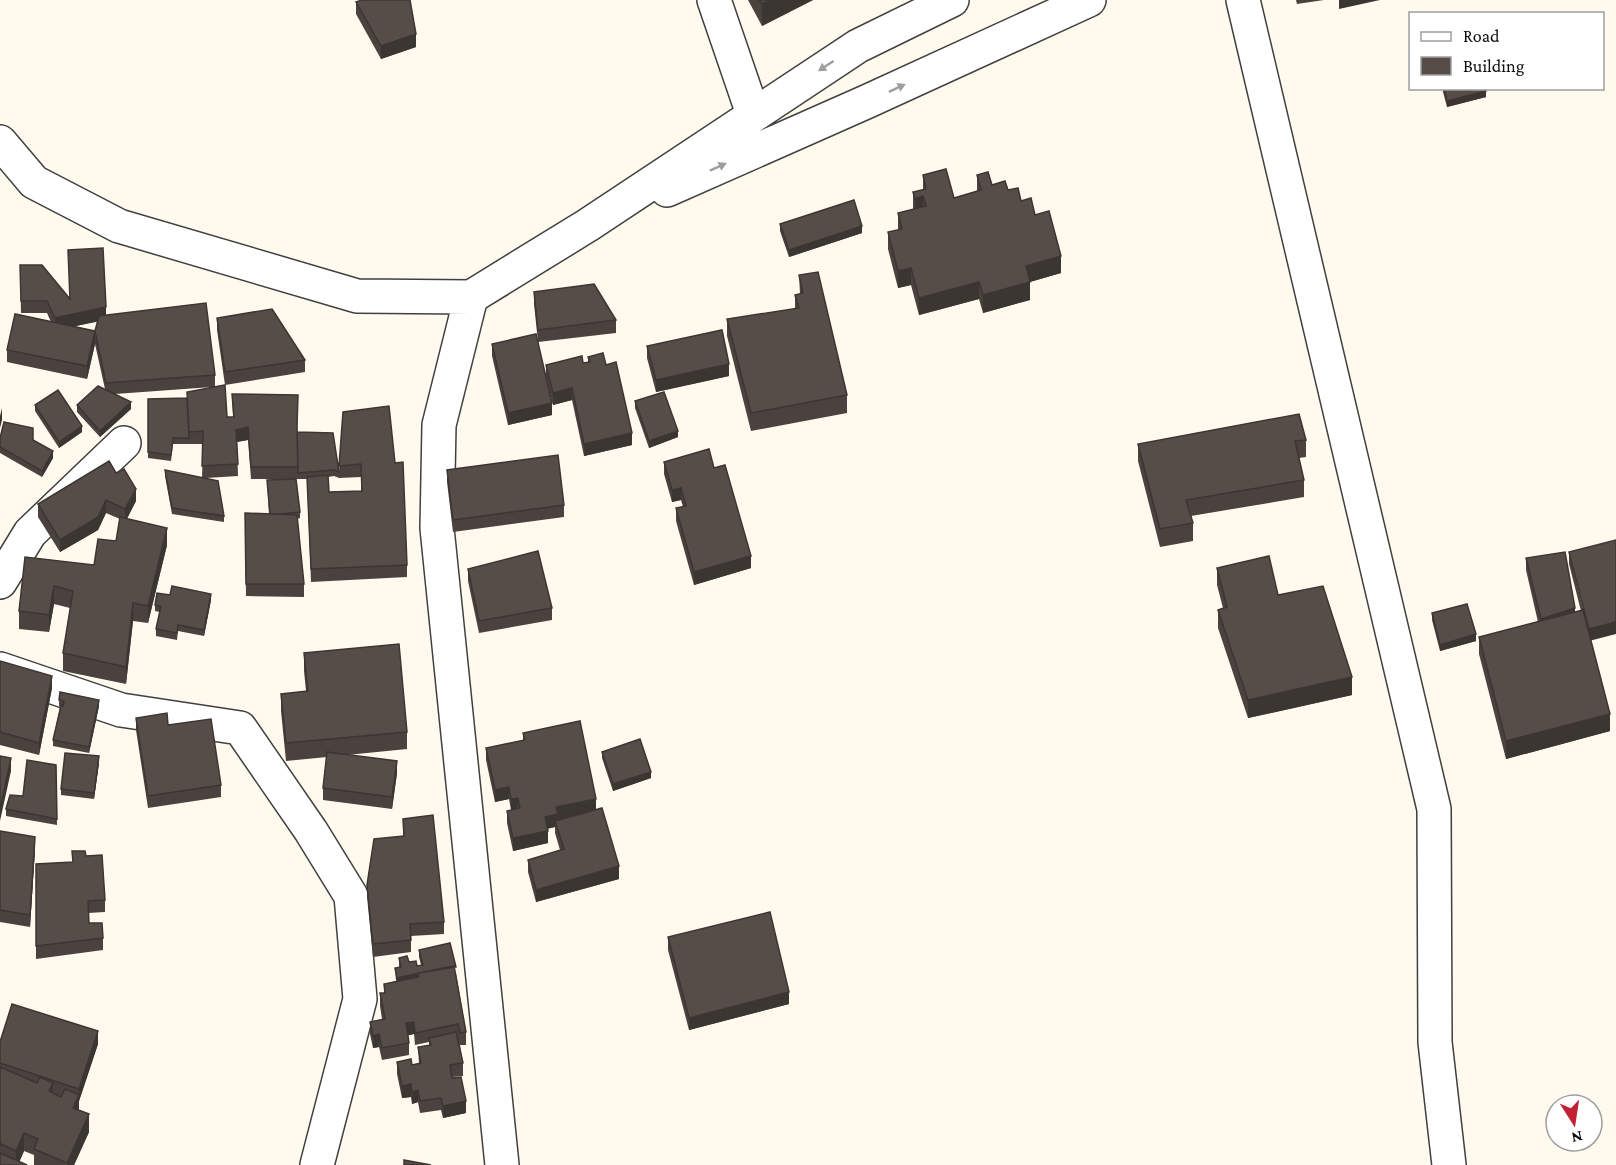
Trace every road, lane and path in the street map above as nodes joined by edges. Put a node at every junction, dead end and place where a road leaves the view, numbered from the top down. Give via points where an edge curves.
1 (714, 0) edge
2 (952, 0) edge
3 (1089, 0) edge
4 (1243, 0) edge
5 (753, 114) junction
6 (0, 142) edge
7 (588, 225) junction
8 (471, 297) junction
9 (124, 442) dead end
10 (0, 582) edge
11 (0, 669) edge
12 (317, 1165) edge
13 (502, 1165) edge
14 (1449, 1165) edge

1 - 5 street
2 -> 5 street via 858,46
7 -> 3 street
4 - 14 street via 1434,809 1435,1042
5 - 7 street
6 - 8 street via 34,182 119,226 357,296
7 - 8 street
8 - 13 street via 439,424 437,528
9 - 10 street via 30,533
11 - 12 street via 121,710 240,728 311,831 351,896 360,999

